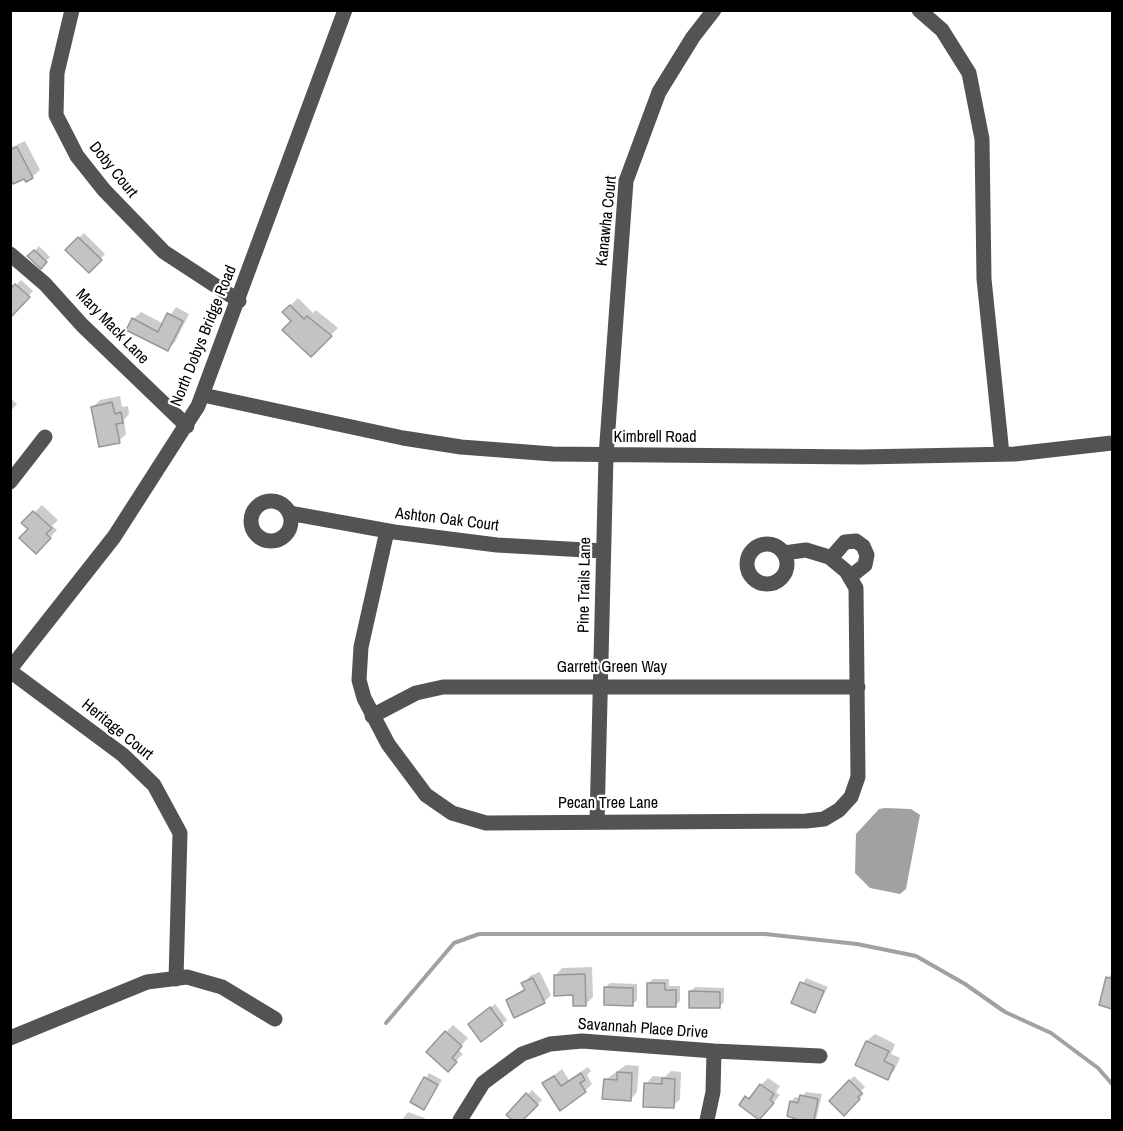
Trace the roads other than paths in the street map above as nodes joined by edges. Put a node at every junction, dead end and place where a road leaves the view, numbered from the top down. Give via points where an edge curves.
1 (72, 10) edge
2 (345, 10) edge
3 (714, 10) edge
4 (919, 10) edge
5 (10, 254) edge
6 (239, 301) junction
7 (203, 395) junction
8 (187, 426) junction
9 (45, 437) dead end
10 (1113, 443) edge
11 (1002, 454) junction
12 (606, 456) junction
13 (10, 482) edge
14 (289, 513) dead end
15 (387, 531) junction
16 (603, 550) junction
17 (784, 553) dead end
18 (831, 558) junction
19 (850, 577) junction
20 (10, 670) edge
21 (600, 686) junction
22 (858, 687) junction
23 (372, 716) junction
24 (597, 822) junction
25 (176, 979) junction
26 (275, 1018) dead end
27 (10, 1038) edge
28 (714, 1051) junction
29 (820, 1056) dead end
30 (460, 1120) edge
31 (707, 1120) edge

1 - 6 street, Doby Court via 57,73 56,115 77,156 164,252
2 - 6 street, North Dobys Bridge Road
3 - 12 street, Kanawha Court via 659,92 626,181
4 - 11 street via 942,30 969,73 982,139 984,279
5 - 8 street, Mary Mack Lane
6 - 7 street, North Dobys Bridge Road
7 - 8 street, North Dobys Bridge Road
7 - 12 street, Kimbrell Road via 461,447
8 - 20 street, North Dobys Bridge Road via 114,537
9 - 13 street
10 - 11 street, Kimbrell Road
11 - 12 street, Kimbrell Road
12 - 16 street, Pine Trails Lane
14 - 15 street, Ashton Oak Court
15 - 16 street, Ashton Oak Court via 497,544
15 - 23 street, Pecan Tree Lane via 359,665 364,698
16 - 21 street, Pine Trails Lane
17 - 18 street via 806,550
18 - 19 street, Pecan Tree Lane
18 - 19 street via 850,540 864,546 867,560
19 - 22 street, Pecan Tree Lane via 858,597
20 - 25 street, Heritage Court via 123,755 154,785 180,833
21 - 22 street, Garrett Green Way
21 - 23 street, Garrett Green Way via 436,688 416,693
21 - 24 street, Pine Trails Lane
22 - 24 street, Pecan Tree Lane via 858,777 851,797 832,815 806,821
23 - 24 street, Pecan Tree Lane via 412,779 452,813 486,823
25 - 26 street via 187,977 222,987
25 - 27 street via 147,982
28 - 29 street, Savannah Place Drive
28 - 30 street, Savannah Place Drive via 582,1041 550,1044 522,1054 483,1083
28 - 31 street via 713,1092

